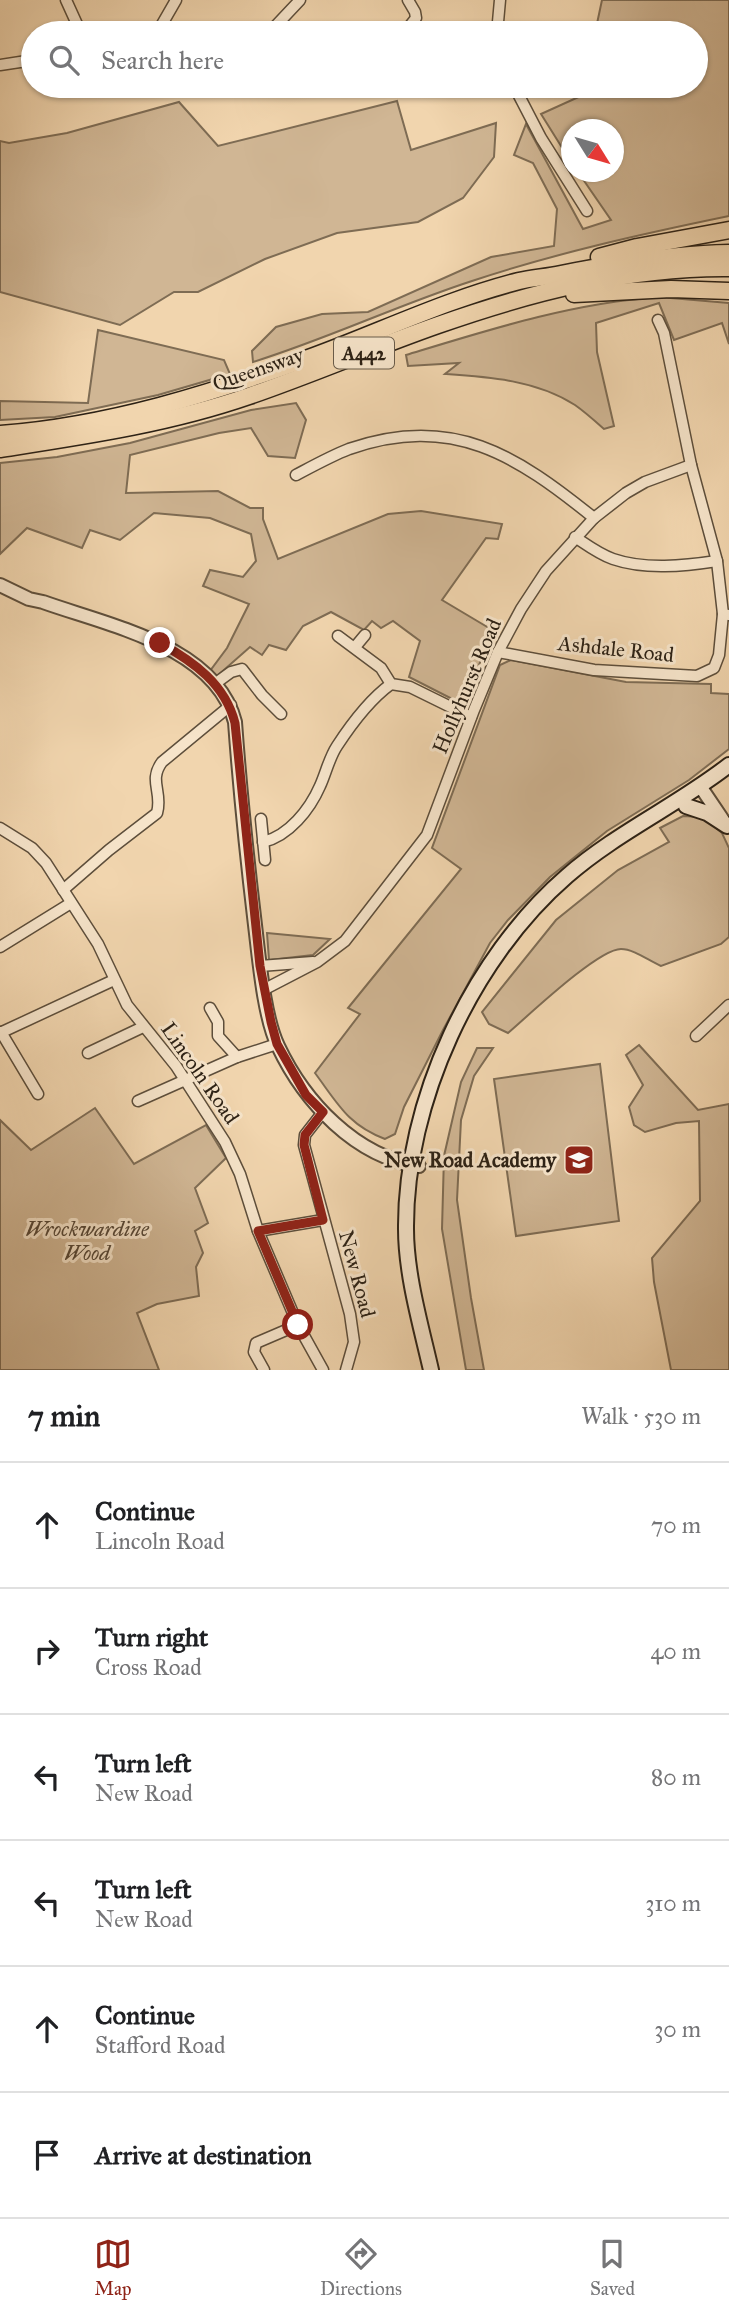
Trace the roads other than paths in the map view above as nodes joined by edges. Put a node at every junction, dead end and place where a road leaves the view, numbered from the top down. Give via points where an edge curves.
1 (66, 0) edge
2 (176, 0) edge
3 (300, 0) edge
4 (408, 0) edge
5 (500, 0) edge
6 (76, 21) edge
7 (165, 21) edge
8 (280, 21) edge
9 (414, 21) edge
10 (498, 21) edge
11 (21, 62) edge
12 (0, 65) edge
13 (520, 98) edge
14 (587, 211) dead end
15 (729, 230) edge
16 (729, 253) edge
17 (729, 268) edge
18 (520, 281) junction
19 (729, 291) edge
20 (503, 303) junction
21 (658, 320) dead end
22 (0, 434) edge
23 (0, 449) edge
24 (691, 465) junction
25 (296, 475) dead end
26 (594, 517) junction
27 (575, 537) junction
28 (717, 561) junction
29 (0, 585) edge
30 (726, 615) edge
31 (365, 635) dead end
32 (338, 636) dead end
33 (355, 647) junction
34 (498, 652) junction
35 (216, 683) junction
36 (391, 684) junction
37 (230, 705) junction
38 (281, 714) dead end
39 (471, 717) junction
40 (729, 765) edge
41 (729, 776) edge
42 (706, 788) junction
43 (686, 806) junction
44 (261, 819) dead end
45 (728, 824) edge
46 (0, 828) edge
47 (263, 842) junction
48 (265, 860) dead end
49 (63, 890) junction
50 (71, 903) junction
51 (0, 947) edge
52 (317, 962) junction
53 (260, 966) junction
54 (114, 980) junction
55 (265, 989) junction
56 (729, 1005) edge
57 (210, 1008) dead end
58 (143, 1027) junction
59 (1, 1033) edge
60 (696, 1036) dead end
61 (277, 1044) junction
62 (88, 1053) dead end
63 (236, 1057) junction
64 (185, 1081) junction
65 (38, 1094) dead end
66 (138, 1101) dead end
67 (323, 1112) junction
68 (415, 1165) junction
69 (323, 1220) junction
70 (258, 1231) junction
71 (298, 1325) junction
72 (264, 1370) edge
73 (323, 1370) edge
74 (346, 1370) edge
75 (431, 1370) edge
76 (437, 1370) edge

1 - 6 street
2 - 7 street
3 - 8 street
4 - 9 street
5 - 10 street
11 - 12 street
13 - 14 street
15 - 18 highway, A442 via 637,247
16 - 18 highway, Queensway / A442 via 687,253
17 - 20 highway, Queensway / A442 via 625,276
18 - 22 highway, Queensway / A442 via 194,397 106,418
19 - 20 highway, A442 via 618,290
20 - 23 highway, Queensway / A442 via 248,397 139,427
21 - 24 street
24 - 26 street, Hollyhurst Road via 636,488
24 - 28 street
25 - 26 street via 349,449 390,438 434,436 476,443 510,458
26 - 27 street, Hollyhurst Road
27 - 28 street via 628,563
27 - 34 street, Hollyhurst Road via 546,571
28 - 30 street
29 - 35 street via 160,643
30 - 34 street, Ashdale Road via 714,668 696,676 594,670
31 - 33 street
32 - 33 street
33 - 36 street via 381,668
34 - 39 street, Hollyhurst Road
35 - 37 street
35 - 38 street via 242,669
36 - 39 street via 410,687
36 - 47 street via 376,695 338,745 315,798 290,829
37 - 49 street via 156,770 157,813
37 - 53 street
39 - 52 street, Hollyhurst Road via 427,835 345,941
40 - 42 main road
41 - 42 main road
42 - 43 main road
42 - 45 street
42 - 68 main road via 596,852 517,926 481,978 439,1063 422,1116
43 - 45 main road
43 - 68 main road via 573,880 539,911 485,988 455,1048
44 - 47 street
46 - 49 street, Lincoln Road via 39,855
47 - 48 street
49 - 50 street, Lincoln Road
50 - 51 street
50 - 54 street, Lincoln Road via 98,944
52 - 53 street
52 - 55 street, Hollyhurst Road
53 - 55 street
54 - 58 street, Lincoln Road
54 - 59 street
55 - 61 street
56 - 60 street
57 - 63 street via 218,1022 218,1036
58 - 62 street
58 - 64 street, Lincoln Road
59 - 65 street
61 - 63 street
61 - 67 street via 306,1095
63 - 64 street
64 - 66 street
64 - 70 street, Lincoln Road via 234,1160
67 - 68 street via 372,1151
67 - 69 street, New Road via 305,1135 304,1145
68 - 75 main road via 406,1231
68 - 76 main road via 414,1237
69 - 70 street
69 - 74 street, New Road via 355,1342
70 - 71 street, Lincoln Road
71 - 72 street via 256,1343 254,1352
71 - 73 street, Lincoln Road

